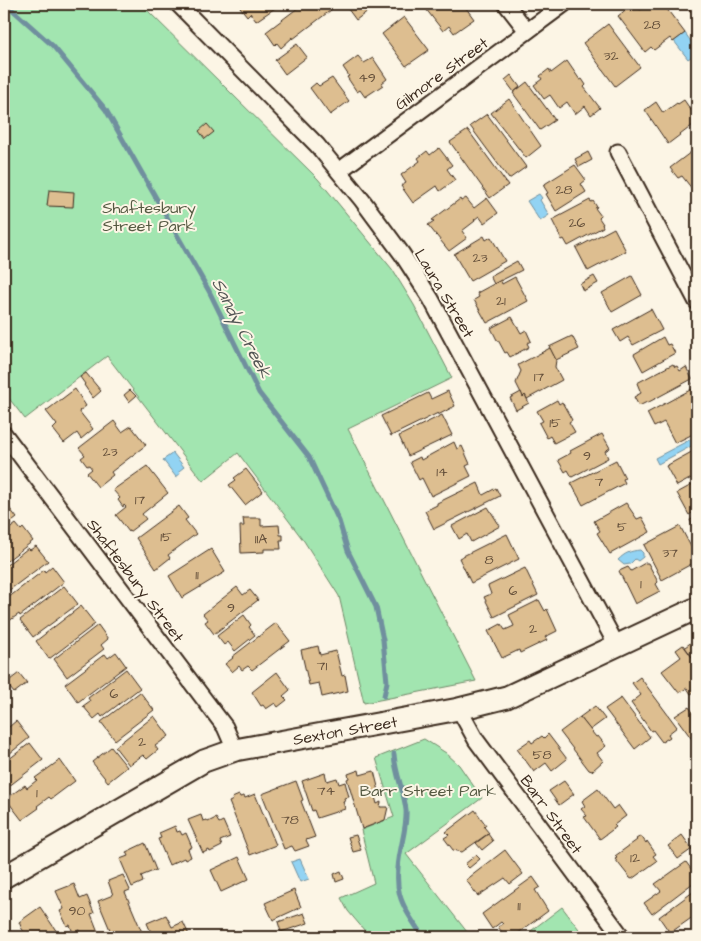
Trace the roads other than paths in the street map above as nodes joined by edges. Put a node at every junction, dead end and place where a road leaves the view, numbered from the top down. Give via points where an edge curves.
1 (178, 4) edge
2 (506, 4) edge
3 (564, 4) edge
4 (527, 31) junction
5 (618, 152) dead end
6 (339, 171) junction
7 (697, 302) edge
8 (4, 434) edge
9 (697, 608) edge
10 (617, 646) junction
11 (459, 709) junction
12 (235, 750) junction
13 (6, 873) edge
14 (622, 937) edge

1 - 6 street, Laura Street
2 - 4 street
3 - 4 street, Gilmore Street
4 - 6 street, Gilmore Street
5 - 7 street
6 - 10 street, Laura Street via 402,254 431,299
8 - 12 street, Shaftesbury Street via 225,727
9 - 10 main road, Sexton Street
10 - 11 main road, Sexton Street via 507,697
11 - 12 main road, Sexton Street
11 - 14 street, Barr Street via 476,740
12 - 13 main road, Sexton Street via 204,761

